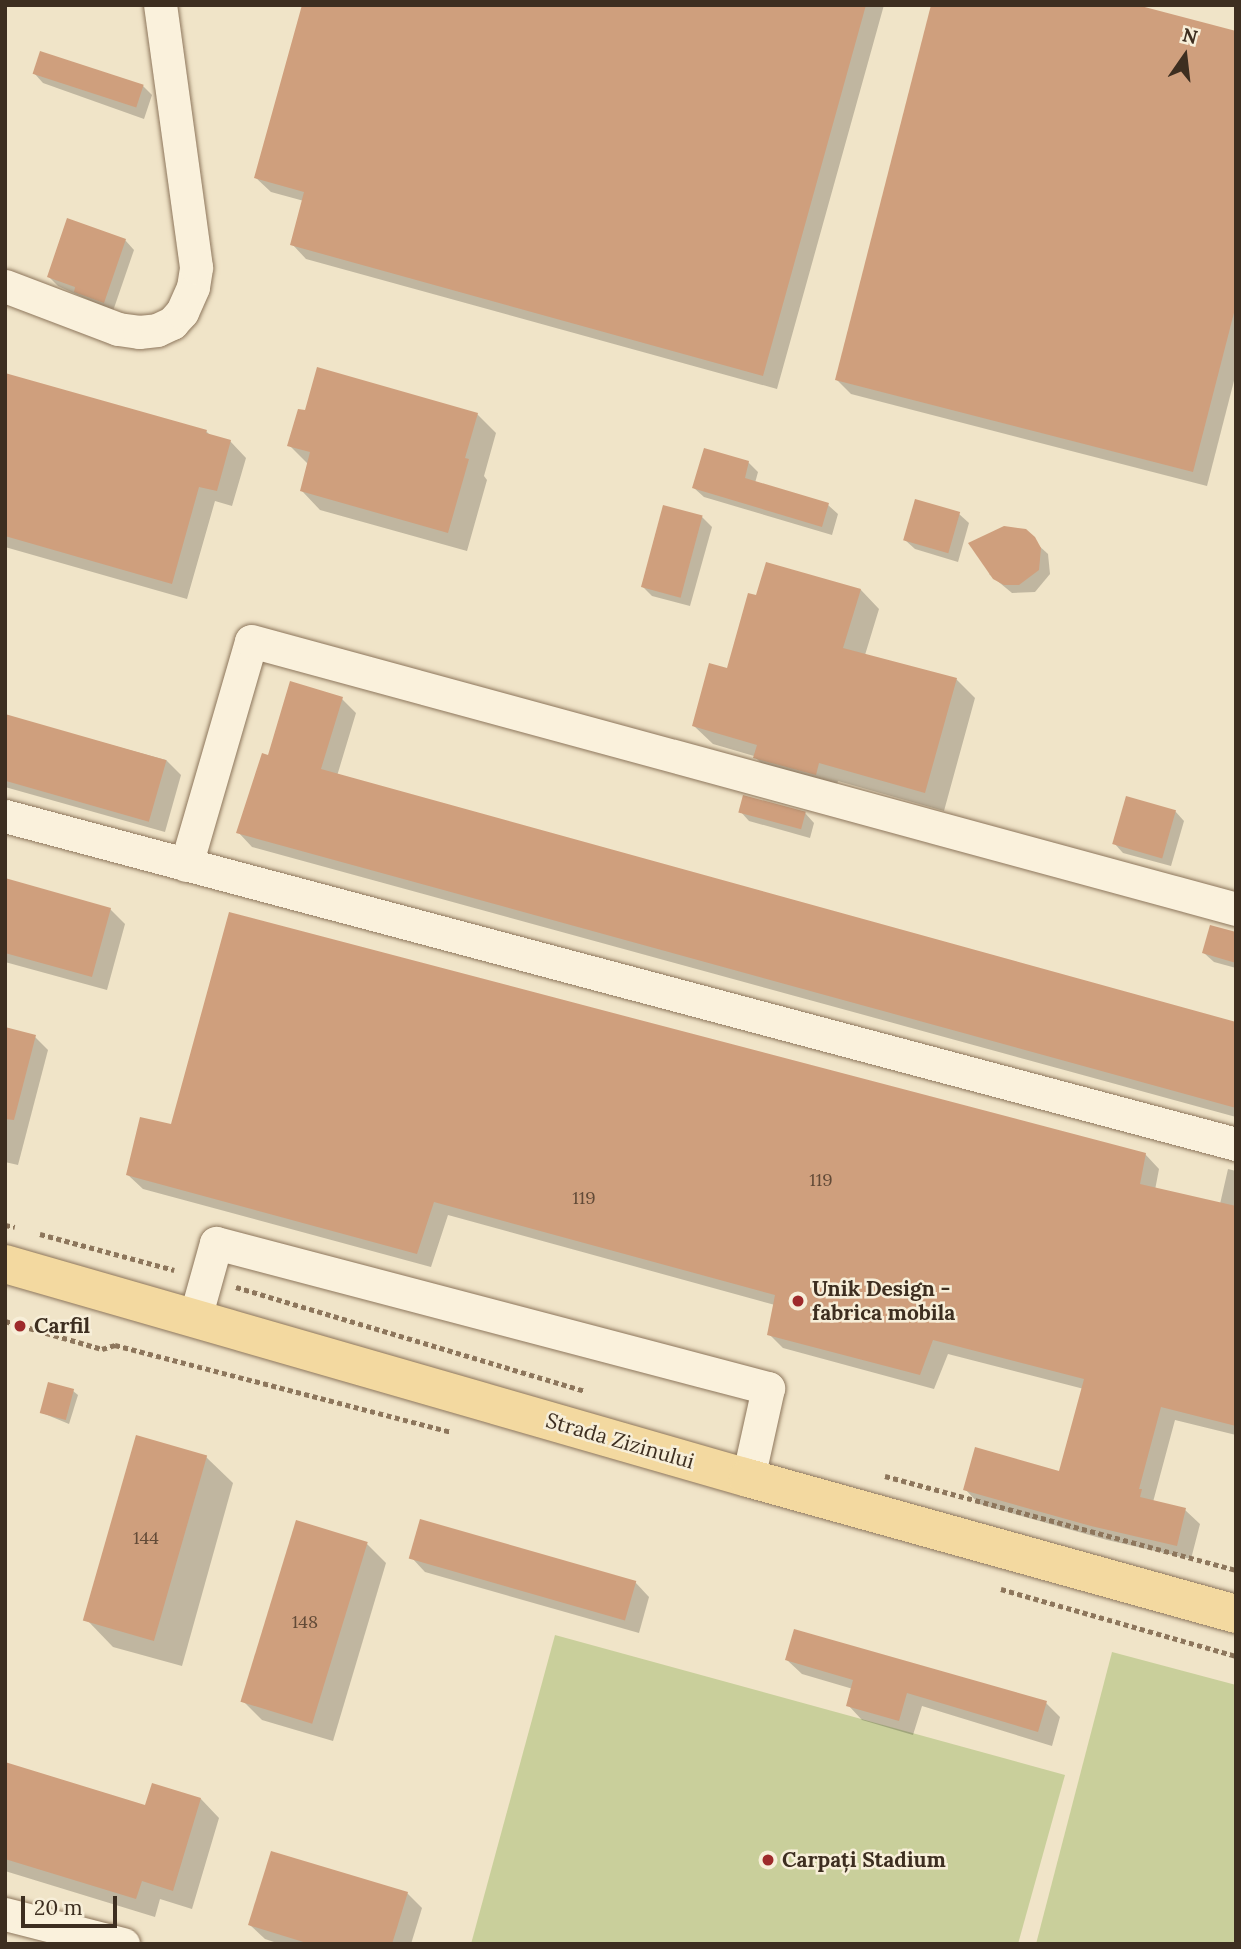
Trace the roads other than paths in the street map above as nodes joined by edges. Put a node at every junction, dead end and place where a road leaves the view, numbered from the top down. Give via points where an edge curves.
1 (160, 5) edge
2 (5, 286) edge
3 (5, 816) edge
4 (186, 864) junction
5 (1236, 909) edge
6 (1236, 1144) edge
7 (5, 1264) edge
8 (195, 1318) junction
9 (747, 1478) junction
10 (1236, 1614) edge
11 (5, 1914) edge
12 (123, 1944) edge

1 - 2 street via 197,267 182,312 157,330 118,329
3 - 4 street
4 - 5 street via 251,641
4 - 6 street
7 - 8 main road, Strada Zizinului
8 - 9 main road, Strada Zizinului
8 - 9 street via 216,1243 768,1388
9 - 10 main road, Strada Zizinului
11 - 12 street

